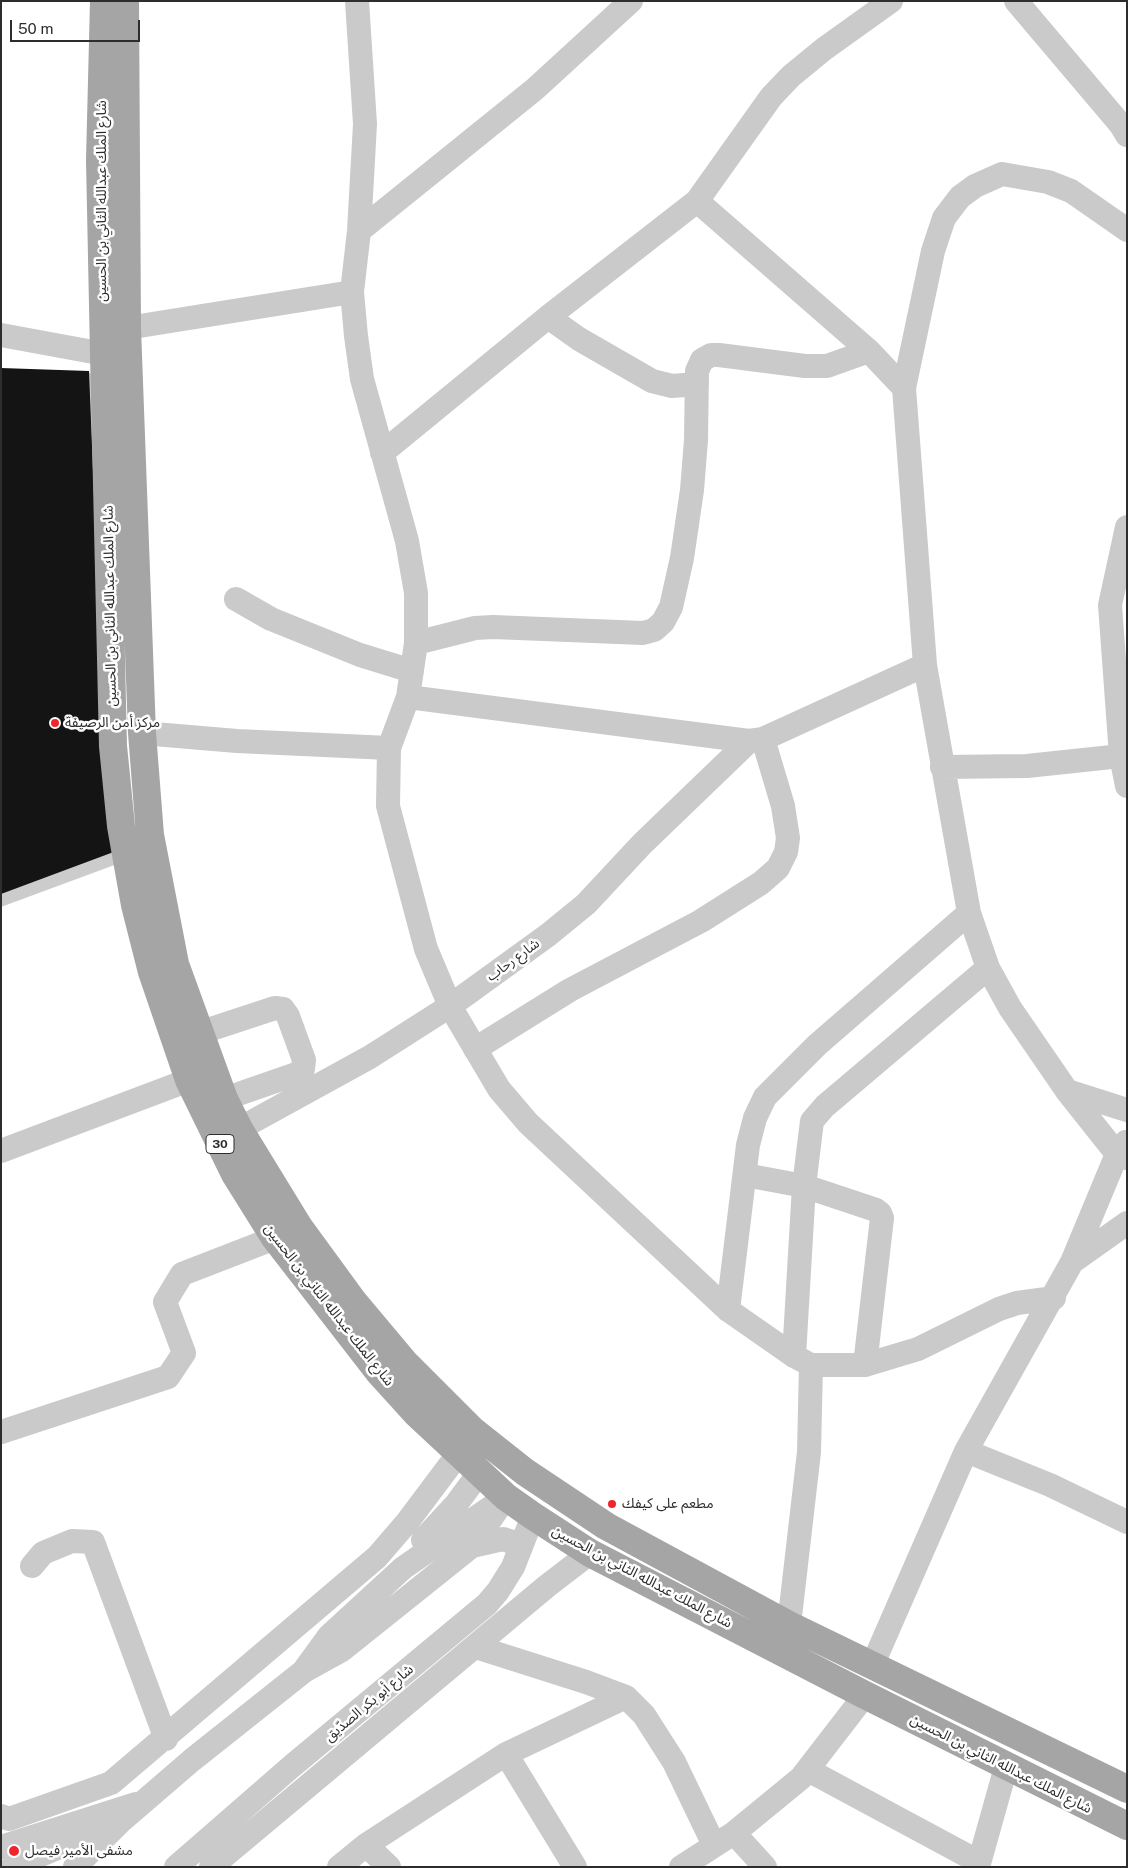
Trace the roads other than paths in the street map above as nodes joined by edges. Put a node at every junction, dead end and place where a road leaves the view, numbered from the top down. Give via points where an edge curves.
1 (104, 1) edge
2 (125, 1) edge
3 (356, 1) edge
4 (891, 1) edge
5 (627, 2) edge
6 (1022, 3) edge
7 (1127, 135) edge
8 (113, 159) junction
9 (697, 201) junction
10 (1127, 230) edge
11 (360, 231) junction
12 (352, 292) junction
13 (548, 317) junction
14 (127, 328) junction
15 (1, 335) edge
16 (869, 351) junction
17 (104, 354) junction
18 (696, 384) junction
19 (904, 388) junction
20 (382, 453) junction
21 (1127, 527) edge
22 (236, 599) dead end
23 (1118, 610) edge
24 (137, 625) junction
25 (111, 626) junction
26 (416, 643) junction
27 (925, 665) junction
28 (412, 671) junction
29 (408, 698) junction
30 (142, 733) junction
31 (756, 740) junction
32 (389, 748) junction
33 (1121, 756) junction
34 (942, 767) junction
35 (1127, 786) edge
36 (969, 913) junction
37 (988, 968) junction
38 (450, 1006) junction
39 (199, 1034) junction
40 (475, 1049) junction
41 (189, 1080) junction
42 (1067, 1091) junction
43 (224, 1100) junction
44 (1127, 1110) edge
45 (239, 1129) junction
46 (1, 1151) edge
47 (1124, 1151) edge
48 (745, 1175) junction
49 (804, 1186) junction
50 (1127, 1223) edge
51 (275, 1238) junction
52 (1072, 1262) junction
53 (1054, 1298) junction
54 (728, 1310) junction
55 (802, 1360) junction
56 (865, 1365) junction
57 (1, 1432) edge
58 (966, 1450) junction
59 (459, 1453) junction
60 (480, 1472) junction
61 (525, 1472) junction
62 (506, 1497) junction
63 (533, 1516) junction
64 (1127, 1522) edge
65 (472, 1546) junction
66 (520, 1549) junction
67 (590, 1553) junction
68 (32, 1566) dead end
69 (402, 1568) junction
70 (789, 1625) junction
71 (476, 1647) junction
72 (872, 1666) junction
73 (304, 1671) junction
74 (865, 1695) junction
75 (626, 1698) junction
76 (166, 1739) junction
77 (506, 1754) junction
78 (1006, 1767) junction
79 (808, 1770) junction
80 (1127, 1789) edge
81 (143, 1802) junction
82 (1, 1816) edge
83 (120, 1822) junction
84 (1127, 1826) edge
85 (734, 1833) junction
86 (366, 1845) junction
87 (714, 1845) junction
88 (1, 1847) edge
89 (978, 1864) edge
90 (12, 1867) edge
91 (75, 1867) edge
92 (176, 1867) edge
93 (211, 1867) edge
94 (340, 1867) edge
95 (389, 1867) edge
96 (575, 1867) edge
97 (681, 1867) edge
98 (765, 1867) edge

1 - 8 main road, شارع الملك عبدالله الثاني بن الحسين / 30
2 - 8 main road, شارع الملك عبدالله الثاني بن الحسين / 30
3 - 11 street via 365,124
4 - 9 street via 824,48 771,96
5 - 11 street via 535,89
6 - 7 street
8 - 14 main road, شارع الملك عبدالله الثاني بن الحسين / 30
8 - 17 main road, شارع الملك عبدالله الثاني بن الحسين / 30
9 - 13 street
9 - 16 street
10 - 19 street via 1071,191 1048,182 1002,174 975,186 960,197 944,218 939,231
11 - 12 street
12 - 14 street
12 - 20 street via 362,379
13 - 18 street via 652,381 672,386
13 - 20 street
14 - 24 main road, شارع الملك عبدالله الثاني بن الحسين / 30
15 - 17 street
16 - 18 street via 827,366 711,355 698,364
16 - 19 street
17 - 25 main road, شارع الملك عبدالله الثاني بن الحسين / 30
18 - 26 street via 694,465 682,558 671,607 663,622 654,630 643,633 475,628
19 - 27 street
20 - 26 street via 407,541 416,593
21 - 23 street
22 - 28 street via 271,619 360,655
23 - 33 street
24 - 25 main road
24 - 30 main road, شارع الملك عبدالله الثاني بن الحسين / 30
25 - 41 main road, شارع الملك عبدالله الثاني بن الحسين / 30 via 113,746 121,826 135,905 152,972
26 - 28 street
27 - 31 street
27 - 34 street
28 - 29 street
29 - 31 street
29 - 32 street
30 - 32 street
30 - 39 main road, شارع الملك عبدالله الثاني بن الحسين / 30 via 150,835 175,964
31 - 38 street, شارع رحاب via 642,844 586,904
31 - 40 street via 784,806 788,838 786,852 778,868 761,883 702,921 570,990
32 - 38 street via 388,806 393,829 426,949
33 - 34 street via 1027,766
33 - 35 street
34 - 36 street
36 - 37 street
36 - 48 street via 817,1045 765,1097 748,1144
37 - 42 street via 1010,1008
37 - 49 street via 815,1116 810,1128
38 - 40 street
38 - 45 street, شارع رحاب via 370,1057
39 - 43 main road, شارع الملك عبدالله الثاني بن الحسين / 30
39 - 43 street via 275,1008 283,1009 288,1016 304,1060 303,1069
40 - 54 street via 499,1089 528,1123
41 - 46 street
41 - 51 main road, شارع الملك عبدالله الثاني بن الحسين / 30 via 235,1174
42 - 44 street
42 - 47 street
43 - 45 main road, شارع الملك عبدالله الثاني بن الحسين / 30
45 - 61 main road, شارع الملك عبدالله الثاني بن الحسين / 30 via 299,1227 353,1301 405,1363 472,1430
47 - 52 street
48 - 49 street
48 - 54 street
49 - 55 street
49 - 56 street via 876,1210 882,1218
50 - 52 street
51 - 57 street via 182,1274 165,1302 184,1353 168,1377
51 - 59 main road, شارع الملك عبدالله الثاني بن الحسين / 30 via 378,1370 417,1414
52 - 53 street
53 - 56 street via 999,1309 918,1349
53 - 58 street
54 - 55 street
55 - 56 street
55 - 70 street via 809,1452
58 - 64 street
58 - 72 street
59 - 60 main road, شارع الملك عبدالله الثاني بن الحسين / 30
59 - 76 street via 377,1557
60 - 62 main road, شارع الملك عبدالله الثاني بن الحسين / 30
60 - 69 street
61 - 62 main road
61 - 70 main road, شارع الملك عبدالله الثاني بن الحسين / 30 via 606,1526
62 - 63 main road, شارع الملك عبدالله الثاني بن الحسين / 30
62 - 65 street
62 - 69 street
63 - 66 street, شارع أبو بكر الصدّيق
63 - 67 main road, شارع الملك عبدالله الثاني بن الحسين / 30
65 - 66 street via 503,1539 515,1543
65 - 73 street via 342,1650
66 - 92 street, شارع أبو بكر الصدّيق via 503,1583 487,1604
67 - 71 street, شارع أبو بكر الصدّيق
67 - 74 main road, شارع الملك عبدالله الثاني بن الحسين / 30
68 - 76 street via 43,1553 72,1541 93,1542
69 - 73 street via 328,1636
70 - 72 main road, شارع الملك عبدالله الثاني بن الحسين / 30
71 - 75 street
71 - 93 street, شارع أبو بكر الصدّيق
72 - 80 main road, شارع الملك عبدالله الثاني بن الحسين / 30
73 - 81 street
74 - 78 main road, شارع الملك عبدالله الثاني بن الحسين / 30
74 - 79 street
75 - 77 street
75 - 87 street via 644,1715 674,1762
76 - 82 street via 111,1783 8,1819
77 - 86 street
77 - 96 street
78 - 84 main road, شارع الملك عبدالله الثاني بن الحسين / 30
78 - 89 street
79 - 85 street
79 - 89 street
81 - 83 street
81 - 88 street
83 - 90 street
83 - 91 street
85 - 87 street
85 - 98 street
86 - 94 street
86 - 95 street
87 - 97 street

